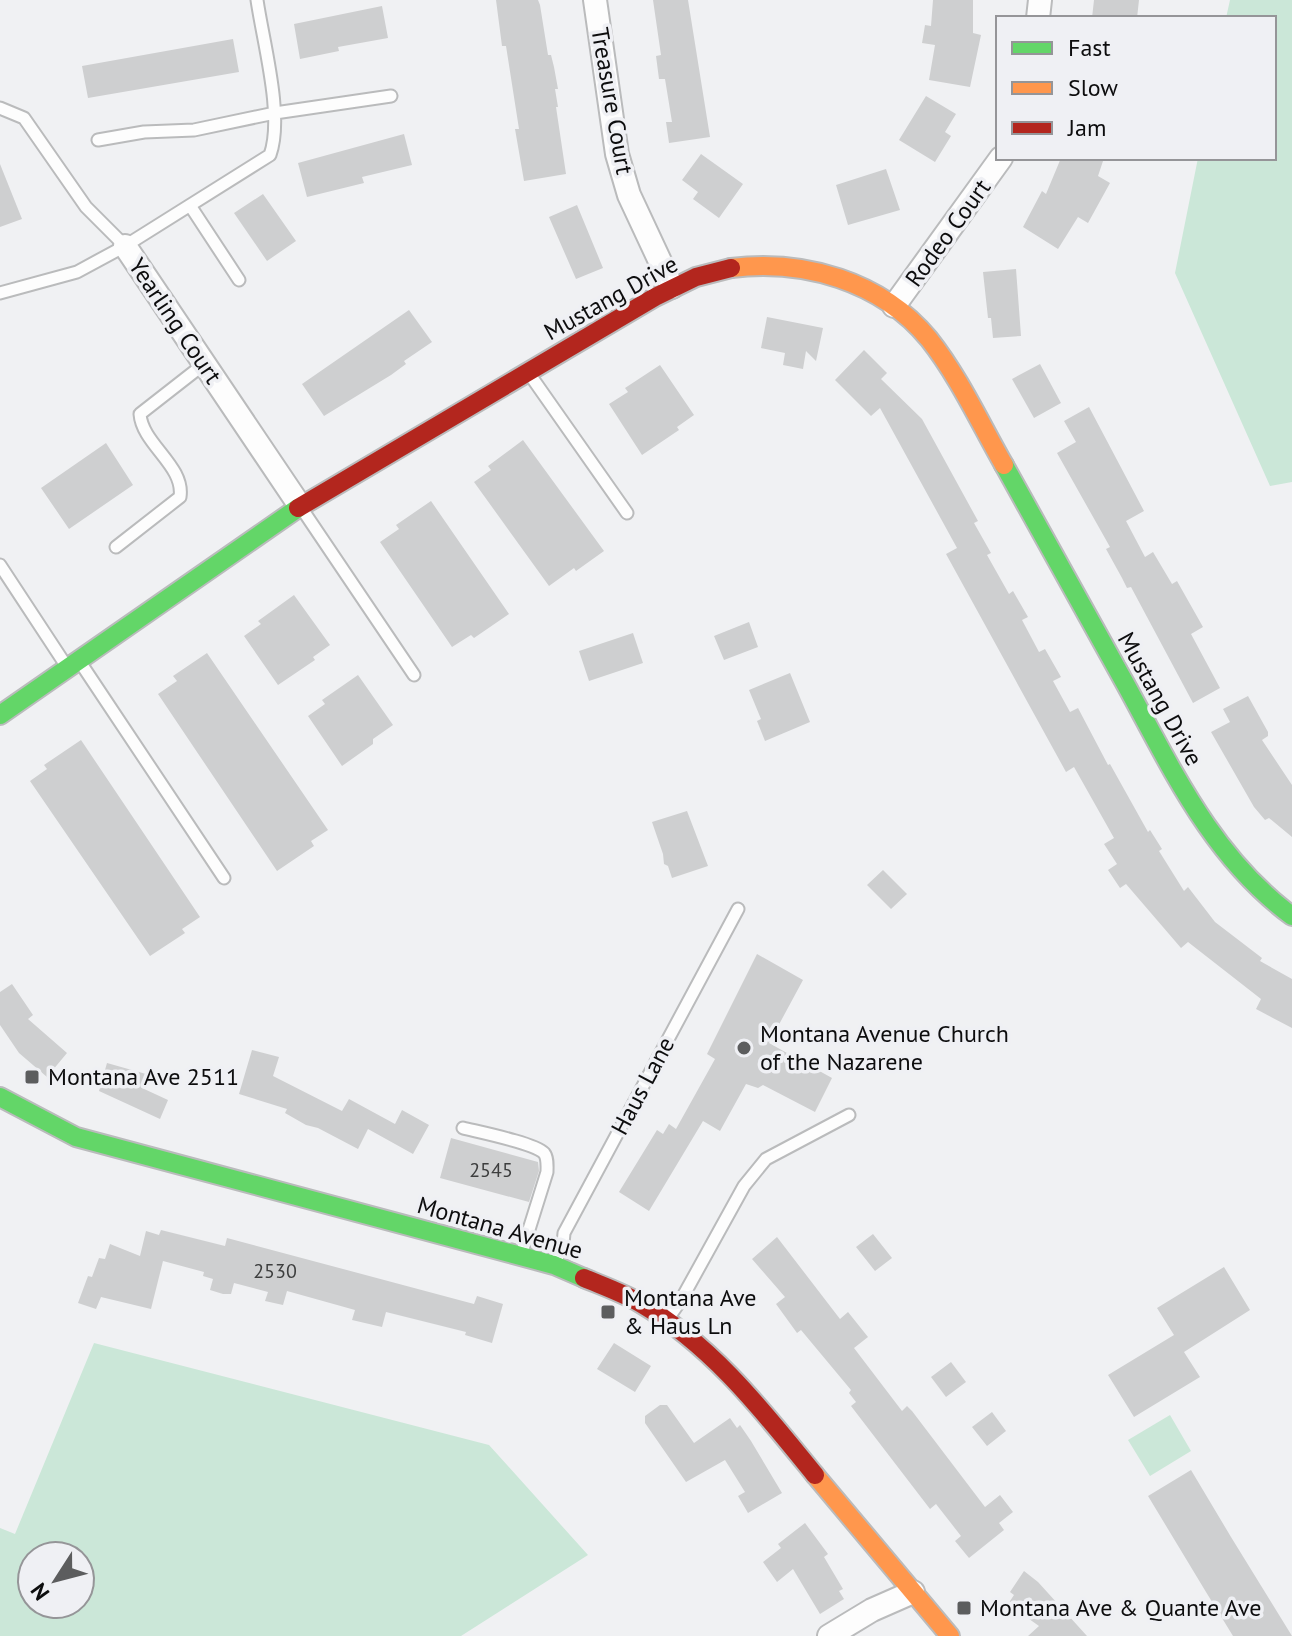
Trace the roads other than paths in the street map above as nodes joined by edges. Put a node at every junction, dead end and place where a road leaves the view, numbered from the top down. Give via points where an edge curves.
1 (257, 0) edge
2 (595, 0) edge
3 (391, 96) dead end
4 (0, 108) edge
5 (275, 113) junction
6 (98, 140) dead end
7 (1000, 160) edge
8 (191, 207) junction
9 (125, 246) junction
10 (239, 280) dead end
11 (672, 287) junction
12 (0, 293) edge
13 (894, 306) junction
14 (204, 364) junction
15 (528, 372) junction
16 (300, 506) junction
17 (627, 513) dead end
18 (116, 547) dead end
19 (0, 565) edge
20 (73, 664) junction
21 (414, 675) dead end
22 (0, 715) edge
23 (224, 878) dead end
24 (738, 909) dead end
25 (1292, 916) edge
26 (0, 1097) edge
27 (849, 1115) dead end
28 (463, 1128) dead end
29 (520, 1256) junction
30 (554, 1265) junction
31 (667, 1320) junction
32 (913, 1592) junction
33 (829, 1636) edge
34 (950, 1636) edge

1 - 5 lane
2 - 11 street, Treasure Court via 617,154 629,195
3 - 5 lane
4 - 9 lane via 24,118 86,207
5 - 6 lane via 194,130
5 - 8 lane via 276,140 270,155
7 - 13 street, Rodeo Court
8 - 9 lane
8 - 10 lane
9 - 12 lane, Yearling Court via 77,272
9 - 14 street, Yearling Court
11 - 13 street, Mustang Drive via 735,267 768,265 834,275
11 - 15 street, Mustang Drive
13 - 25 street, Mustang Drive via 935,347 956,379 1199,817 1253,884
14 - 16 street, Yearling Court
14 - 18 lane via 140,414 141,425 174,473 180,497
15 - 16 street, Mustang Drive
15 - 17 lane
16 - 20 street, Mustang Drive
16 - 21 lane
19 - 20 lane
20 - 22 street, Mustang Drive
20 - 23 lane
24 - 30 lane, Haus Lane via 564,1233
26 - 29 street, Montana Avenue via 76,1137
27 - 31 lane via 766,1159 744,1186
28 - 29 lane via 544,1153 547,1172
29 - 30 street, Montana Avenue
30 - 31 street, Montana Avenue
31 - 32 street, Montana Avenue via 735,1378
32 - 33 street
32 - 34 street, Montana Avenue

